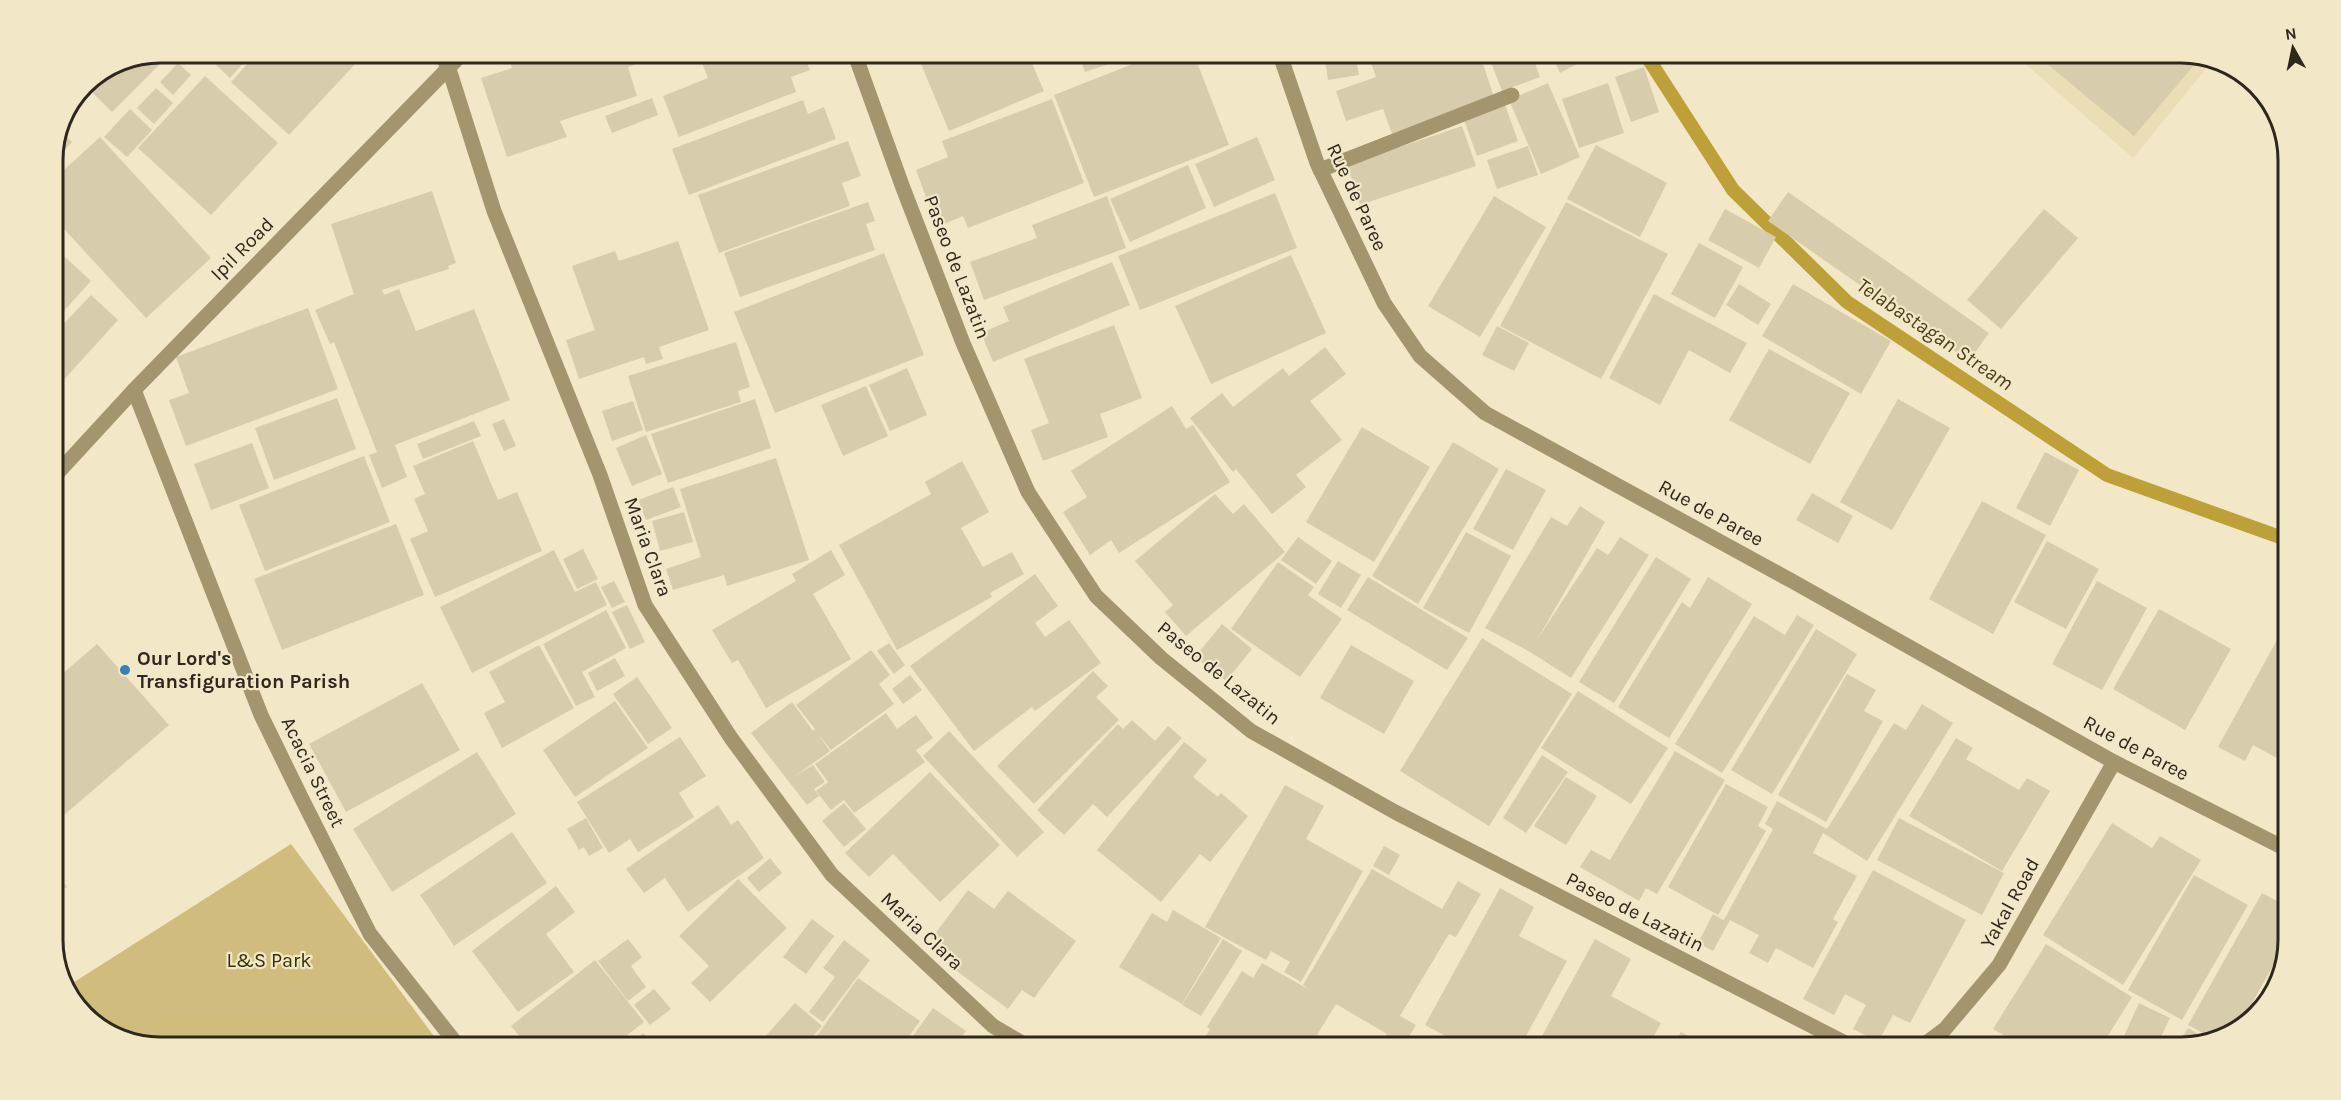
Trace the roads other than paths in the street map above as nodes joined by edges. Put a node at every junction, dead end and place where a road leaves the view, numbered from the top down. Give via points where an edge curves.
1 (446, 63) edge
2 (454, 63) edge
3 (858, 63) edge
4 (1282, 63) edge
5 (449, 69) junction
6 (1512, 95) dead end
7 (1320, 170) junction
8 (134, 390) junction
9 (63, 467) edge
10 (2114, 762) junction
11 (2278, 844) edge
12 (451, 1037) edge
13 (1012, 1037) edge
14 (1834, 1037) edge
15 (1934, 1037) edge

1 - 5 street, Maria Clara
2 - 5 street, Ipil Road
3 - 14 street, Paseo de Lazatin via 963,343 1028,492 1096,596 1161,658 1251,731 1395,812
4 - 7 street, Rue de Paree
5 - 8 street, Ipil Road
5 - 13 street, Maria Clara via 494,211 600,475 645,605 731,738 832,875 993,1026
6 - 7 street
7 - 10 street, Rue de Paree via 1384,303 1420,356 1485,413
8 - 9 street, Ipil Road
8 - 12 street, Acacia Street via 261,715 300,795 370,934
10 - 11 street, Rue de Paree
10 - 15 street, Yakal Road via 1999,965

